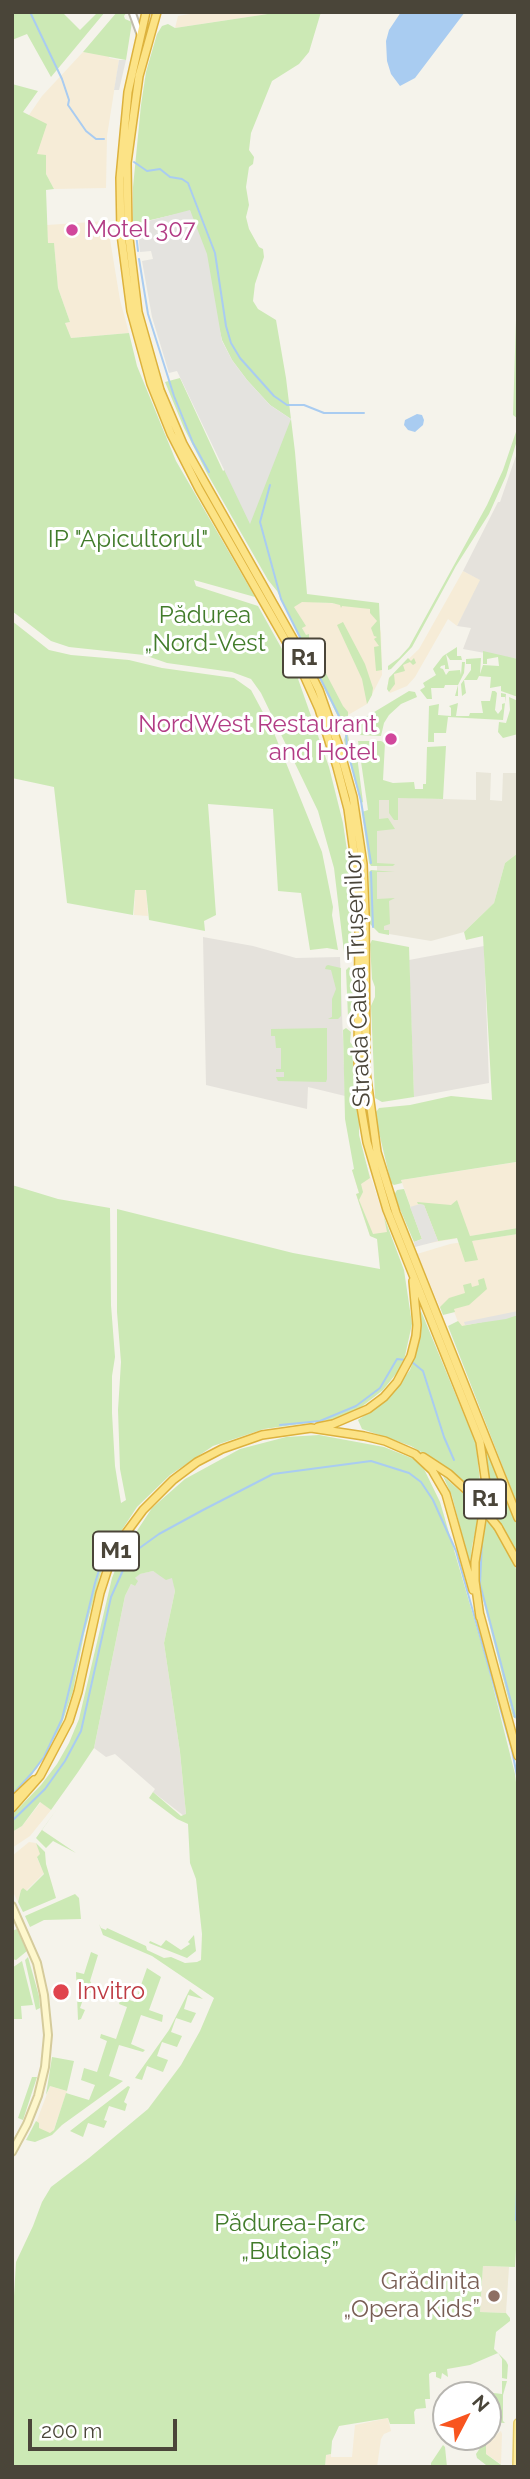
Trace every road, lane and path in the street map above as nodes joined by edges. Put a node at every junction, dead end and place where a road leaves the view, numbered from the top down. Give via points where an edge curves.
1 (132, 12) edge
2 (146, 12) edge
3 (154, 20) edge
4 (142, 24) junction
5 (140, 34) junction
6 (413, 1274) junction
7 (433, 1313) junction
8 (311, 1429) junction
9 (415, 1454) junction
10 (518, 1517) edge
11 (518, 1563) edge
12 (480, 1617) junction
13 (518, 1756) edge
14 (12, 1806) edge
15 (12, 1906) edge
16 (12, 2152) edge
17 (518, 2423) edge
18 (517, 2467) edge

1 - 4 street
1 - 5 street
2 - 3 highway
2 - 4 highway, Strada Calea Trușenilor / R1
3 - 4 highway via 147,27
3 - 7 highway, Strada Calea Trușenilor / R1 via 139,76 127,163 128,230 138,312 160,390 183,443 307,664 346,768 365,888 365,1042 372,1130 387,1189
4 - 5 highway, Strada Calea Trușenilor / R1
5 - 6 highway, Strada Calea Trușenilor / R1 via 123,127 120,190 124,264 137,338 171,434 299,664 337,767 356,867 361,1107 376,1179
6 - 7 highway, Strada Calea Trușenilor / R1
6 - 8 highway via 416,1336 397,1382 368,1409
7 - 10 highway, R1
7 - 12 highway, R1 via 482,1455 486,1496 475,1562
8 - 9 highway, M1 via 385,1441
8 - 14 highway, M1 via 262,1435 210,1455 173,1480 134,1521 105,1577 74,1706 58,1747 40,1776
9 - 11 highway, M1, bridge via 449,1474 472,1495 498,1527
9 - 12 highway, M1 via 432,1470 446,1494
12 - 13 highway, M1
15 - 16 main road via 37,1963 48,2033 38,2096
17 - 18 main road

